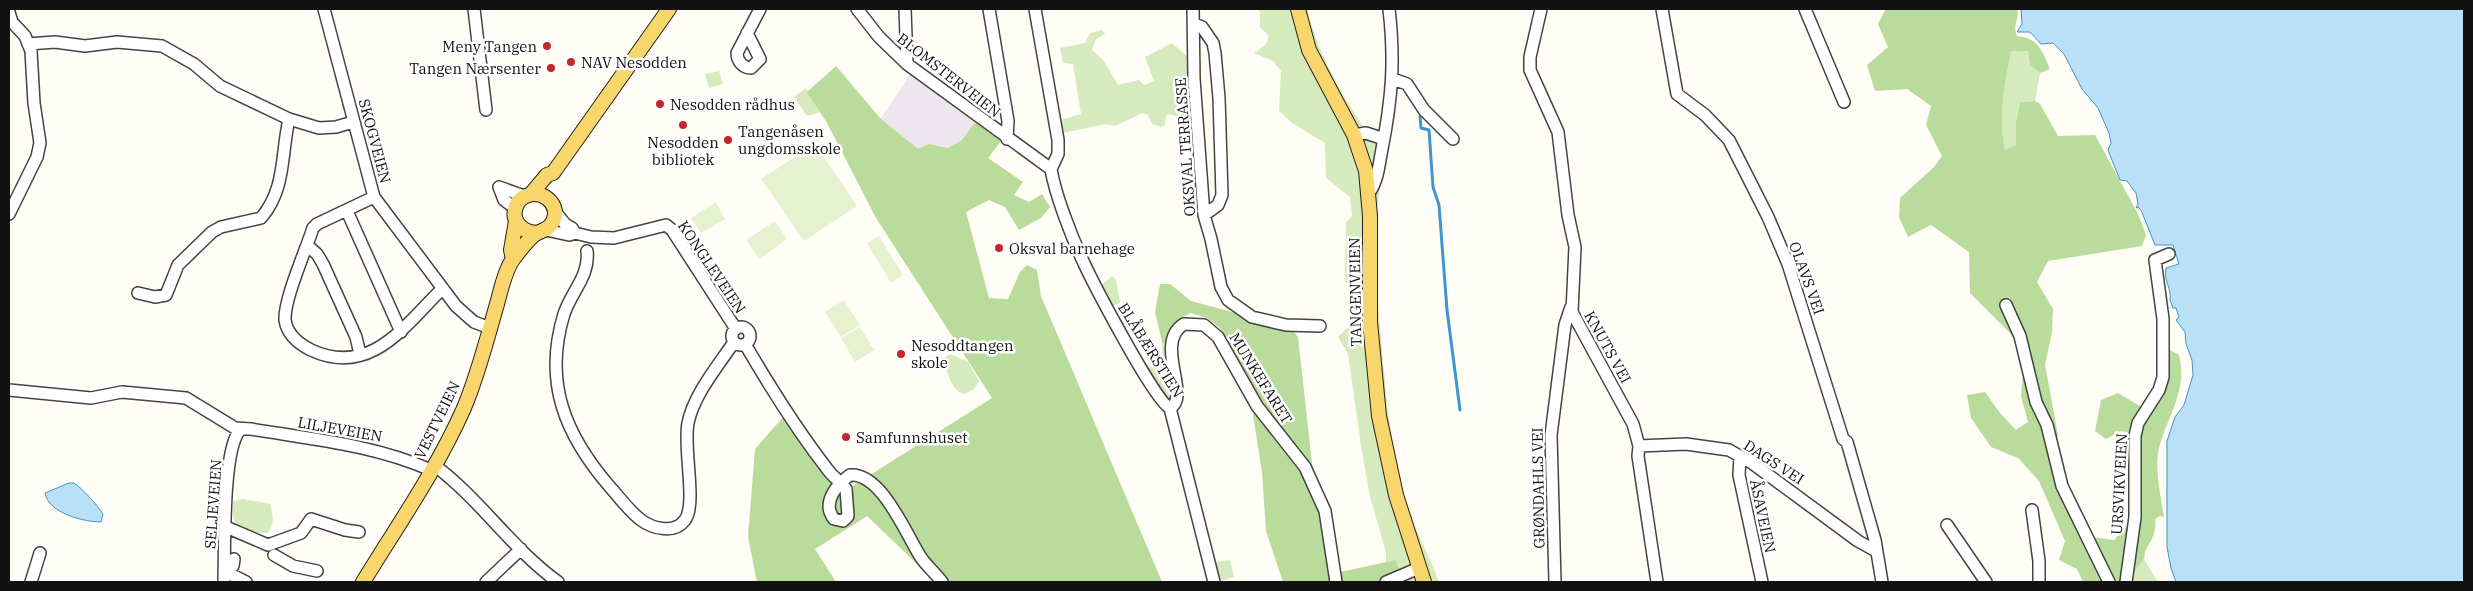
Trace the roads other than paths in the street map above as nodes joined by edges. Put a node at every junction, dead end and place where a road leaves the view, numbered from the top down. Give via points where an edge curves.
1 (324, 9) edge
2 (474, 9) edge
3 (669, 9) edge
4 (760, 9) edge
5 (857, 9) edge
6 (905, 9) edge
7 (989, 9) edge
8 (1035, 9) edge
9 (1192, 9) edge
10 (1298, 9) edge
11 (1388, 9) edge
12 (1541, 9) edge
13 (1662, 9) edge
14 (1804, 9) edge
15 (9, 16) edge
16 (1194, 24) junction
17 (747, 33) dead end
18 (28, 44) junction
19 (907, 64) junction
20 (1393, 79) junction
21 (1844, 102) dead end
22 (486, 110) dead end
23 (289, 119) junction
24 (353, 122) junction
25 (1354, 135) junction
26 (1007, 138) junction
27 (1384, 139) junction
28 (1453, 139) dead end
29 (1051, 169) junction
30 (553, 173) junction
31 (1369, 193) junction
32 (527, 195) junction
33 (374, 197) junction
34 (552, 206) junction
35 (347, 211) junction
36 (9, 214) edge
37 (515, 215) junction
38 (1204, 215) junction
39 (541, 232) junction
40 (575, 233) junction
41 (308, 246) junction
42 (587, 251) dead end
43 (2169, 254) dead end
44 (513, 259) junction
45 (442, 289) junction
46 (138, 293) dead end
47 (2006, 306) dead end
48 (1571, 307) junction
49 (1320, 326) dead end
50 (490, 328) junction
51 (401, 332) junction
52 (740, 343) junction
53 (360, 354) junction
54 (9, 390) edge
55 (1170, 408) junction
56 (240, 430) junction
57 (1639, 446) junction
58 (1740, 456) junction
59 (433, 468) junction
60 (2032, 510) dead end
61 (1947, 525) dead end
62 (226, 527) junction
63 (359, 532) dead end
64 (521, 549) junction
65 (271, 550) junction
66 (1876, 551) junction
67 (40, 553) dead end
68 (234, 559) dead end
69 (1419, 568) junction
70 (317, 571) dead end
71 (224, 576) edge
72 (31, 582) edge
73 (246, 582) edge
74 (364, 582) edge
75 (486, 582) edge
76 (558, 582) edge
77 (942, 582) edge
78 (1214, 582) edge
79 (1336, 582) edge
80 (1386, 582) edge
81 (1424, 582) edge
82 (1555, 582) edge
83 (1657, 582) edge
84 (1762, 582) edge
85 (1882, 582) edge
86 (1986, 582) edge
87 (2038, 582) edge
88 (2109, 582) edge
89 (2126, 582) edge

1 - 24 street, SKOGVEIEN
2 - 22 street
3 - 30 main road
4 - 17 street
5 - 19 street, BLOMSTERVEIEN via 879,38
6 - 19 street
7 - 26 street, BLOMSTERVEIEN via 1008,121
8 - 29 street via 1057,133 1058,154
9 - 16 street, OKSVAL TERRASSE
10 - 25 main road, TANGENVEIEN via 1314,63
11 - 20 street
12 - 48 street, KNUTS VEI via 1530,70 1560,141 1563,183 1576,262
13 - 66 street, OLAVS VEI via 1677,94 1705,115 1729,140 1788,264 1843,439 1847,442
14 - 21 street
15 - 18 street
16 - 38 street, OKSVAL TERRASSE via 1194,79
16 - 38 street via 1202,27 1212,43 1219,91 1222,195 1218,205
18 - 23 street via 55,42 85,46 118,42 162,46 194,64 220,86
18 - 36 street via 32,57 39,151
19 - 26 street, BLOMSTERVEIEN
20 - 27 street
20 - 28 street via 1407,84 1424,110
23 - 24 street via 319,128
23 - 46 street via 280,181 272,204 261,218 212,232 178,265 166,295 155,297
24 - 33 street, SKOGVEIEN
25 - 27 street via 1366,133
25 - 31 main road, TANGENVEIEN
26 - 29 street, BLOMSTERVEIEN
27 - 31 street via 1375,183
29 - 55 street, BLÅBÆRSTIEN via 1081,258 1163,404
30 - 32 main road
30 - 34 main road
31 - 69 main road, TANGENVEIEN via 1370,322 1379,416 1391,477
32 - 34 main road via 542,195
32 - 37 main road
32 - 37 street via 499,187
33 - 35 street
33 - 45 street, SKOGVEIEN
34 - 39 main road via 552,222
34 - 40 street
35 - 41 street via 317,224
35 - 51 street
37 - 39 main road via 524,230
37 - 44 main road, VESTVEIEN
38 - 49 street, OKSVAL TERRASSE via 1212,239 1218,277 1228,300 1241,312 1262,320 1286,325
39 - 40 street, KONGLEVEIEN
39 - 44 main road, VESTVEIEN
40 - 52 street, KONGLEVEIEN via 614,238 666,225 736,329 732,336
41 - 53 street via 323,264 356,337
41 - 53 street via 285,315 287,329 315,352 338,356
42 - 52 street via 585,274 566,310 558,341 556,374 560,402 572,433 591,463 631,511 646,523 670,529 681,525 687,518 691,506 686,439 690,414
43 - 89 street, URSVIKVEIEN via 2155,260 2163,319 2163,377 2134,436 2135,517
44 - 50 main road, VESTVEIEN
45 - 50 street, SKOGVEIEN via 465,316
45 - 51 street
47 - 88 street via 2020,336 2036,402 2047,426 2065,492
48 - 57 street, KNUTS VEI via 1577,325 1633,424
48 - 82 street, GRØNDAHLS VEI via 1565,325 1550,436
50 - 59 main road, VESTVEIEN via 467,400
51 - 53 street via 374,351
52 - 77 street via 839,483 850,475 858,474 882,493 922,559
54 - 56 street via 90,398 122,392 186,398
55 - 78 street, BLÅBÆRSTIEN
55 - 79 street, MUNKEFARET via 1177,400 1171,357 1175,333 1184,324 1204,325 1218,338 1257,406 1297,455 1313,482 1329,527
56 - 59 street, LILJEVEIEN via 348,444
56 - 62 street, SELJEVEIEN via 228,473
57 - 58 street, DAGS VEI via 1711,446
57 - 83 street, KNUTS VEI
58 - 66 street, DAGS VEI
58 - 84 street, ÅSAVEIEN via 1739,476
59 - 64 street, LILJEVEIEN via 458,484
59 - 74 main road, VESTVEIEN
60 - 87 street via 2039,561
61 - 86 street
62 - 65 street
62 - 71 street, SELJEVEIEN
63 - 65 street via 311,519 301,533 286,538 281,553
64 - 75 street
64 - 76 street, LILJEVEIEN
65 - 70 street via 293,566
66 - 85 street, OLAVS VEI
67 - 72 street
68 - 71 street via 233,566
69 - 80 street
69 - 81 main road, TANGENVEIEN
71 - 73 street

